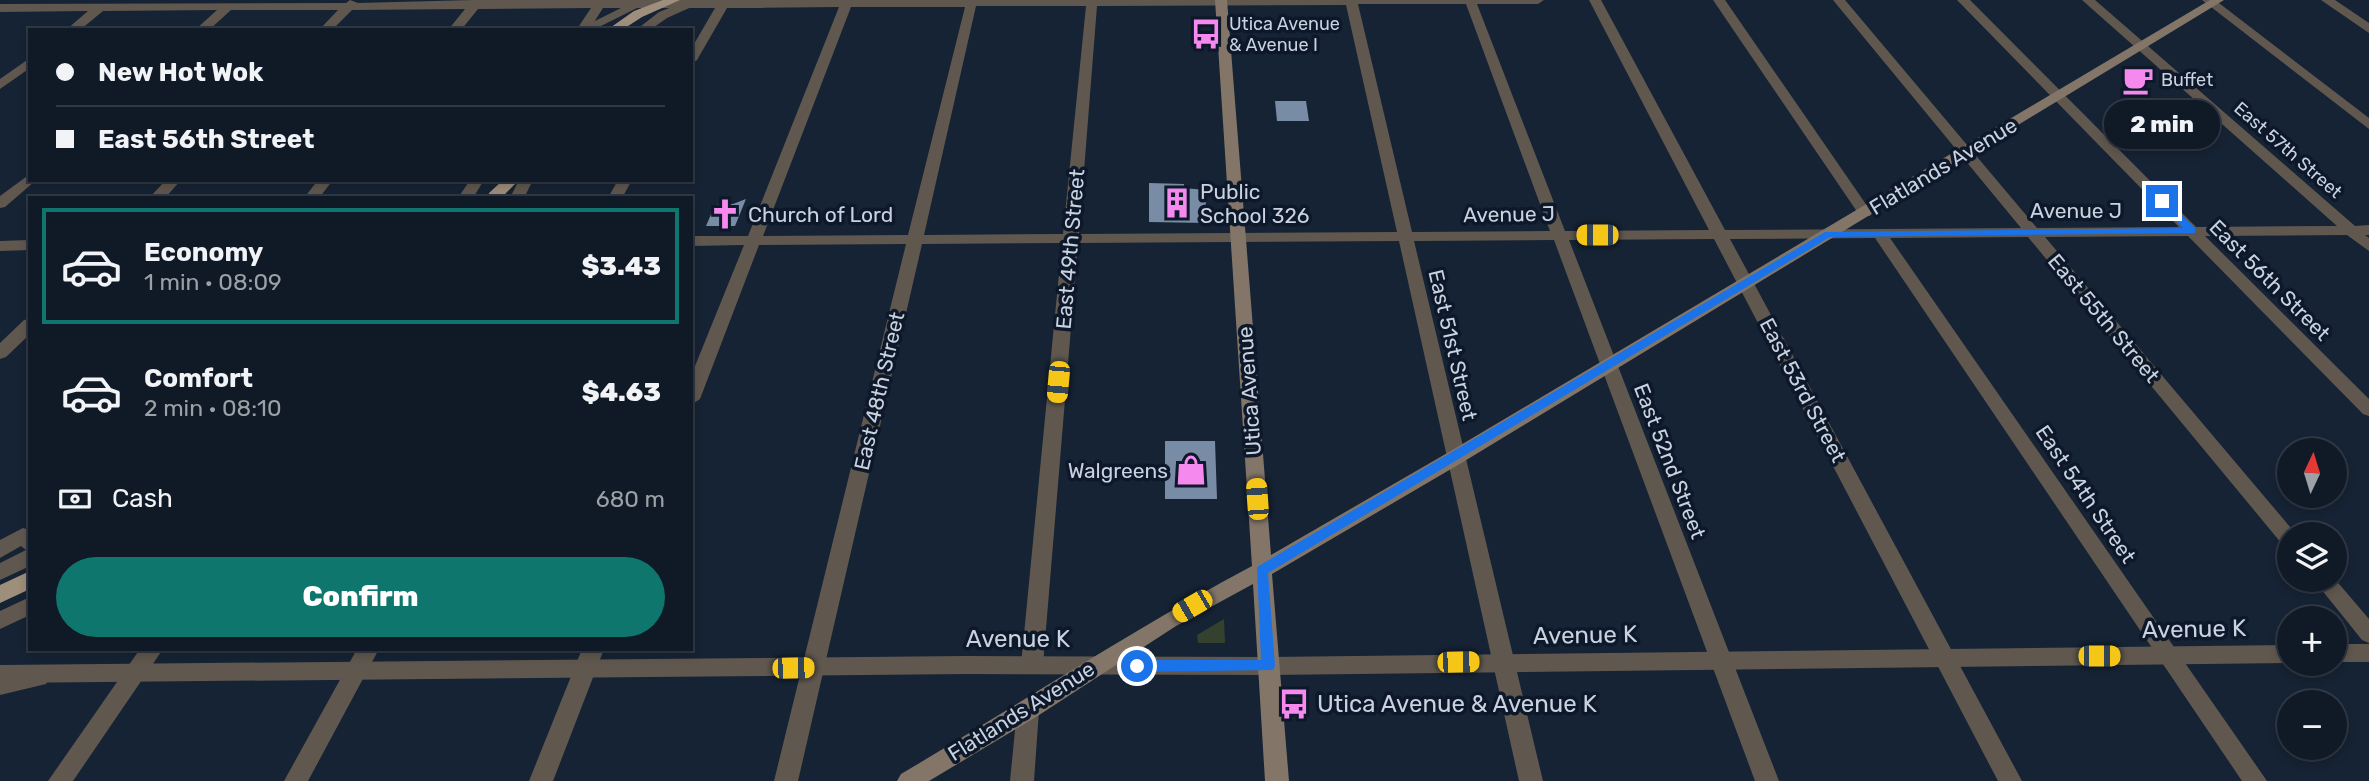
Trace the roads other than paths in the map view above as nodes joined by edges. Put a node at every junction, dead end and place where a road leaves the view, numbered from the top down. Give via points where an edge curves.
1 (674, 0) edge
2 (701, 0) edge
3 (1470, 0) edge
4 (1538, 0) edge
5 (1595, 0) edge
6 (1719, 0) edge
7 (1839, 0) edge
8 (1963, 0) edge
9 (2088, 0) edge
10 (2198, 0) edge
11 (2327, 0) edge
12 (972, 1) edge
13 (1092, 1) edge
14 (1221, 1) edge
15 (1351, 1) edge
16 (2213, 1) edge
17 (601, 2) edge
18 (641, 2) edge
19 (723, 2) edge
20 (847, 2) edge
21 (232, 3) edge
22 (352, 3) edge
23 (477, 3) edge
24 (106, 4) edge
25 (688, 4) junction
26 (660, 5) junction
27 (0, 8) edge
28 (75, 28) edge
29 (203, 28) edge
30 (327, 28) edge
31 (456, 28) edge
32 (584, 28) edge
33 (585, 28) edge
34 (616, 28) edge
35 (645, 28) edge
36 (2369, 29) edge
37 (2140, 46) junction
38 (693, 56) edge
39 (28, 64) edge
40 (0, 85) edge
41 (2059, 97) junction
42 (2369, 125) edge
43 (1965, 152) junction
44 (28, 180) edge
45 (172, 182) edge
46 (324, 182) edge
47 (510, 182) edge
48 (158, 196) edge
49 (313, 196) edge
50 (494, 196) edge
51 (0, 204) edge
52 (1865, 213) junction
53 (2191, 230) junction
54 (2350, 230) junction
55 (2369, 230) edge
56 (2032, 232) junction
57 (1879, 233) junction
58 (1719, 234) junction
59 (1828, 234) junction
60 (1559, 235) junction
61 (1405, 236) junction
62 (1238, 237) junction
63 (1071, 238) junction
64 (915, 239) junction
65 (693, 241) edge
66 (754, 241) junction
67 (28, 245) edge
68 (0, 246) edge
69 (2369, 246) edge
70 (1745, 283) junction
71 (28, 326) edge
72 (0, 353) edge
73 (1609, 365) junction
74 (693, 394) edge
75 (2369, 410) edge
76 (1456, 457) junction
77 (2277, 525) edge
78 (27, 535) edge
79 (0, 550) edge
80 (28, 558) edge
81 (1262, 570) junction
82 (0, 572) edge
83 (28, 580) edge
84 (2334, 592) edge
85 (0, 595) edge
86 (28, 606) edge
87 (0, 621) edge
88 (2369, 634) edge
89 (151, 651) edge
90 (367, 651) edge
91 (592, 651) edge
92 (2347, 653) edge
93 (2369, 653) edge
94 (2277, 654) edge
95 (2169, 655) junction
96 (1945, 658) junction
97 (1721, 660) junction
98 (1503, 662) junction
99 (1032, 665) junction
100 (1094, 666) junction
101 (1268, 666) junction
102 (814, 668) junction
103 (585, 671) junction
104 (356, 672) junction
105 (0, 674) edge
106 (56, 675) junction
107 (135, 675) junction
108 (0, 686) edge
109 (1028, 710) junction
110 (60, 781) edge
111 (296, 781) edge
112 (541, 781) edge
113 (786, 781) edge
114 (909, 781) edge
115 (1021, 781) edge
116 (1277, 781) edge
117 (1531, 781) edge
118 (1767, 781) edge
119 (2010, 781) edge
120 (2256, 781) edge

1 - 26 main road
2 - 25 street
3 - 4 street
3 - 15 street
3 - 60 street, East 52nd Street
5 - 58 street, East 53rd Street
6 - 52 street
7 - 43 street, East 55th Street
8 - 41 street, East 56th Street
9 - 37 street, East 57th Street
10 - 16 street
11 - 36 street
12 - 13 street
12 - 20 street
12 - 64 street, East 48th Street
13 - 14 street
13 - 63 street, East 49th Street
14 - 15 street
14 - 62 main road, Utica Avenue
15 - 61 street, East 51st Street
16 - 37 main road, Flatlands Avenue
16 - 42 street
17 - 18 street
17 - 23 street
17 - 32 street
18 - 26 street
18 - 33 street
19 - 20 street
19 - 25 street
19 - 38 street
20 - 66 street
21 - 22 street
21 - 24 street
21 - 29 street
22 - 23 street
22 - 30 street
23 - 31 street
24 - 27 street
24 - 28 street
25 - 26 street
25 - 35 street
26 - 34 main road
37 - 41 main road, Flatlands Avenue
37 - 54 street, East 57th Street
39 - 40 street
41 - 43 main road, Flatlands Avenue
41 - 53 street, East 56th Street
43 - 52 main road, Flatlands Avenue
43 - 56 street, East 55th Street
44 - 51 street
45 - 48 street
46 - 49 street
47 - 50 main road
52 - 59 main road, Flatlands Avenue
53 - 54 street, Avenue J
53 - 56 street, Avenue J
53 - 75 street, East 56th Street
54 - 55 street, Avenue J
54 - 69 street, East 57th Street
56 - 57 street, Avenue J
56 - 77 street, East 55th Street
57 - 59 street, Avenue J
57 - 95 street, East 54th Street
58 - 59 street, Avenue J
58 - 60 street, Avenue J
58 - 70 street, East 53rd Street
59 - 70 main road, Flatlands Avenue
60 - 61 street, Avenue J
60 - 73 street, East 52nd Street
61 - 62 street, Avenue J
61 - 76 street, East 51st Street
62 - 63 street, Avenue J
62 - 81 main road, Utica Avenue
63 - 64 street, Avenue J
63 - 99 street, East 49th Street
64 - 66 street, Avenue J
64 - 102 street, East 48th Street
65 - 66 street, Avenue J
66 - 74 street
67 - 68 street
70 - 73 main road, Flatlands Avenue
70 - 96 street, East 53rd Street
71 - 72 street
73 - 76 main road, Flatlands Avenue
73 - 97 street, East 52nd Street
76 - 81 main road, Flatlands Avenue
76 - 98 street, East 51st Street
78 - 79 street
80 - 82 street
81 - 100 main road, Flatlands Avenue
81 - 101 main road, Utica Avenue
83 - 85 main road
84 - 88 street
86 - 87 street
89 - 107 street
90 - 104 street
91 - 103 street
92 - 93 street
94 - 95 street, Avenue K
95 - 96 street, Avenue K
95 - 120 street, East 54th Street
96 - 97 street, Avenue K
96 - 119 street, East 53rd Street
97 - 98 street, Avenue K
97 - 118 street, East 52nd Street
98 - 101 street, Avenue K
98 - 117 street, East 51st Street
99 - 100 street, Avenue K
99 - 102 street, Avenue K
100 - 101 street, Avenue K
100 - 109 main road, Flatlands Avenue
101 - 116 main road, Utica Avenue
102 - 103 street, Avenue K
102 - 113 street, East 48th Street
103 - 104 street, Avenue K
103 - 112 street
104 - 107 street, Avenue K
104 - 111 street
105 - 106 street, Avenue K
106 - 107 street, Avenue K
106 - 108 street
107 - 110 street
109 - 114 main road, Flatlands Avenue
109 - 115 street

